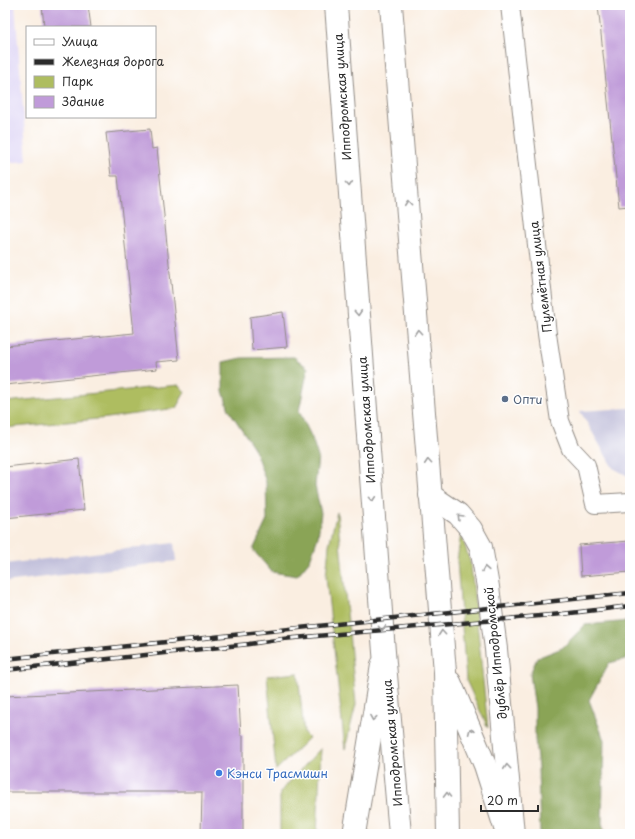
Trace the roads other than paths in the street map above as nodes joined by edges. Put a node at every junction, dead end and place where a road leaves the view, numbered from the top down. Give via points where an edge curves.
1 (336, 5) edge
2 (391, 5) edge
3 (510, 5) edge
4 (430, 495) junction
5 (630, 502) edge
6 (384, 652) junction
7 (445, 672) junction
8 (354, 834) edge
9 (400, 834) edge
10 (448, 834) edge
11 (507, 834) edge
12 (513, 834) edge

1 -> 6 main road, Ипподромская улица
4 -> 2 main road
3 - 5 street, Пулемётная улица via 546,326 560,421 571,449 586,465 595,504
7 -> 4 main road
12 -> 4 main road, дублёр Ипподромской via 495,641 481,547 471,529 458,514
6 -> 8 main road
6 - 9 main road, Ипподромская улица
10 -> 7 main road
11 -> 7 main road via 485,765

